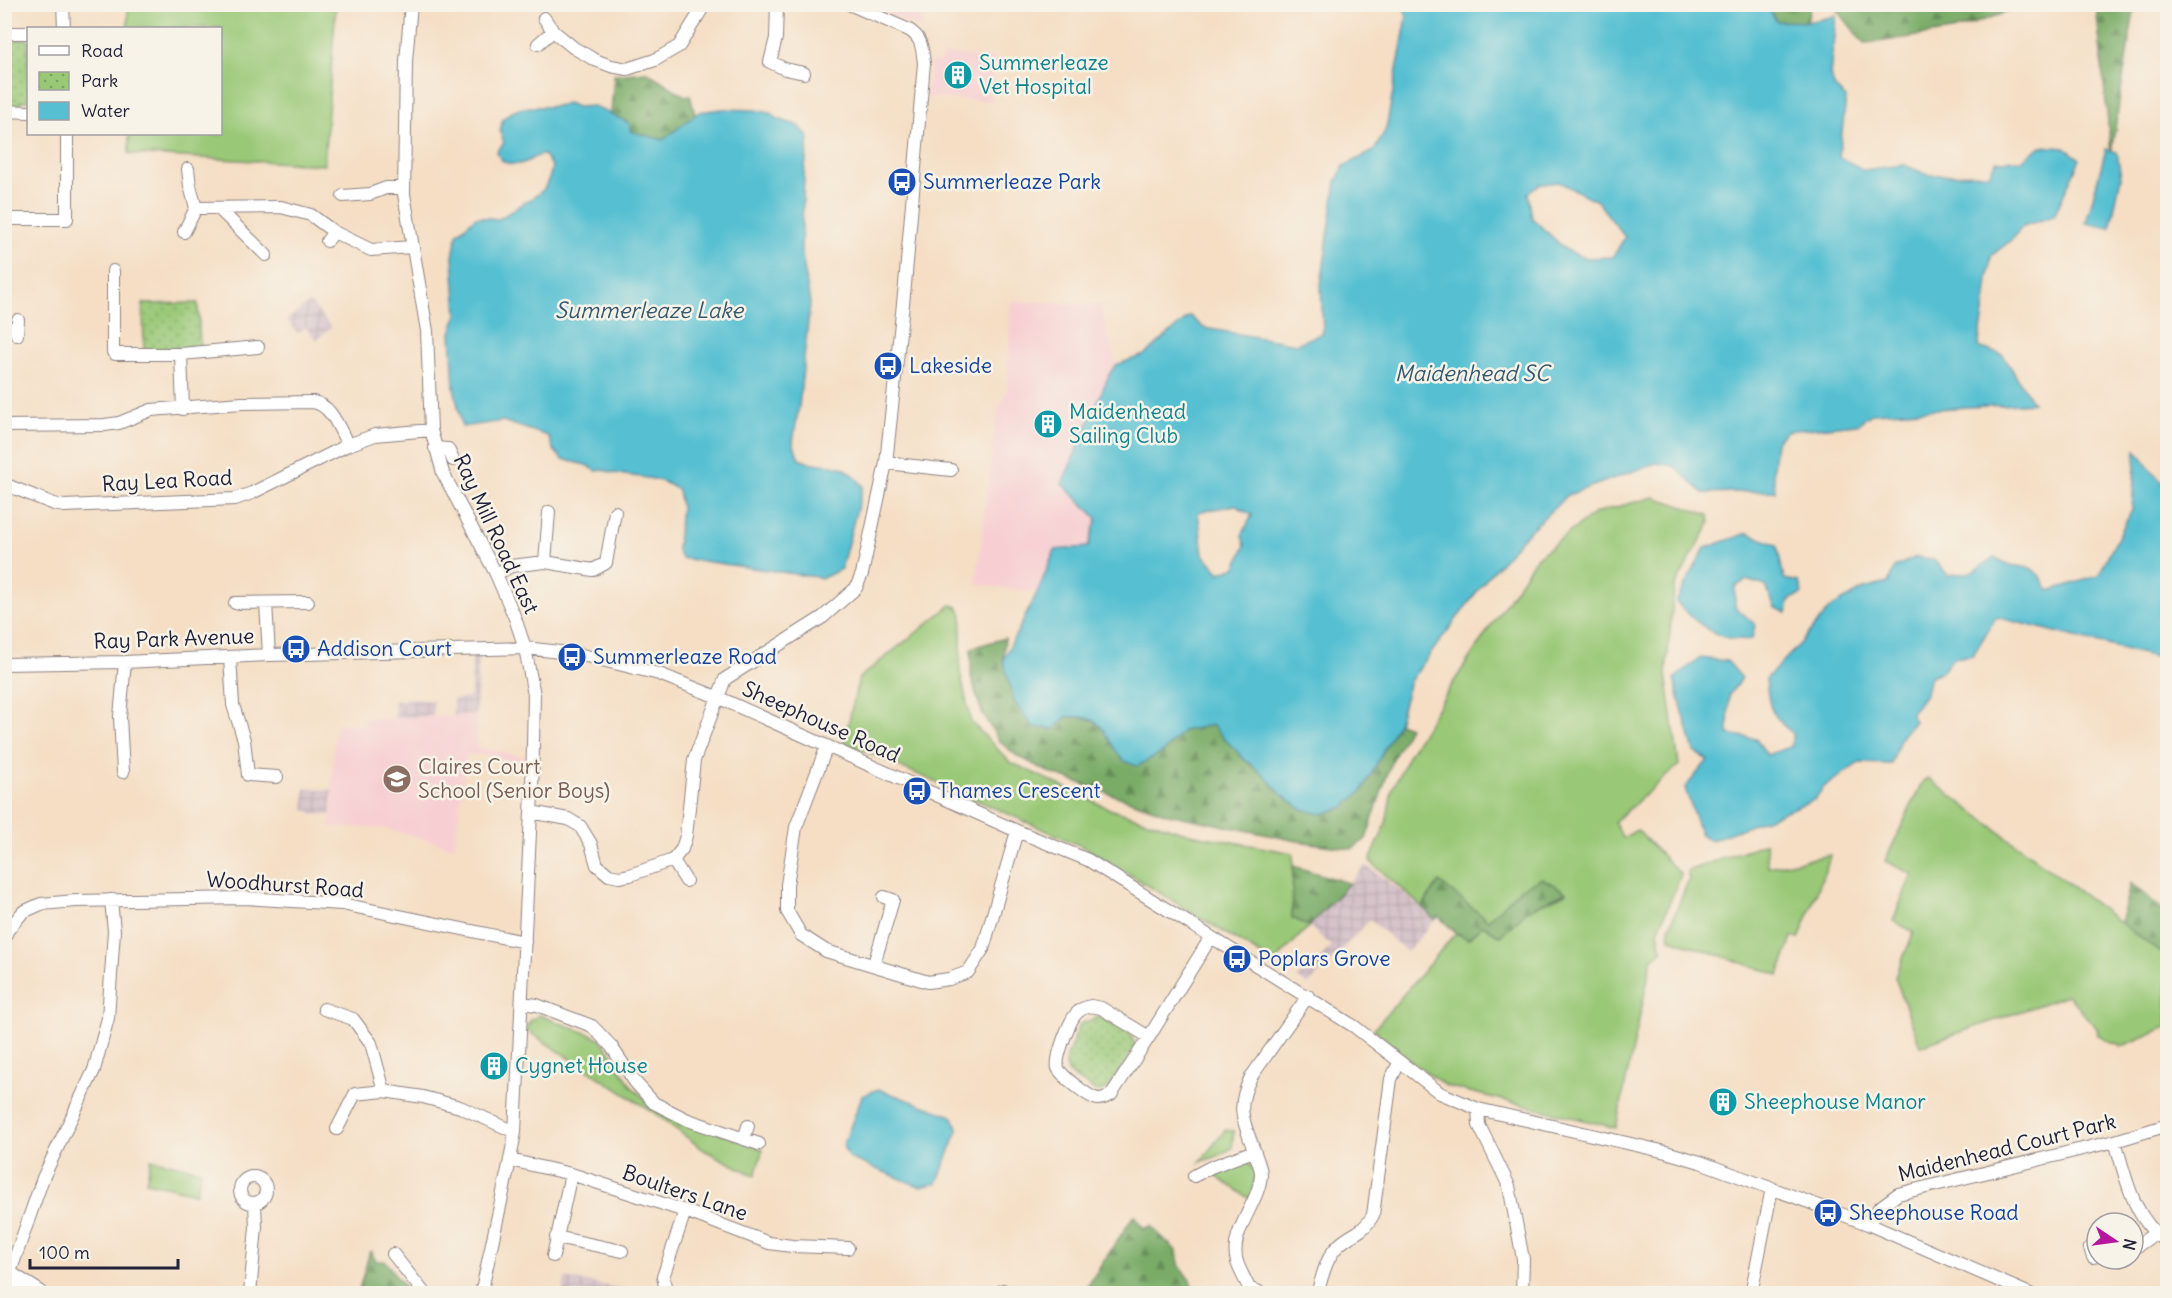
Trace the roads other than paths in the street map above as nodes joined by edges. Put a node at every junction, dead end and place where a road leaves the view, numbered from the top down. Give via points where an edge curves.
1 (63, 4) edge
2 (411, 4) edge
3 (705, 4) edge
4 (777, 4) edge
5 (849, 4) edge
6 (544, 18) dead end
7 (64, 27) edge
8 (553, 31) junction
9 (4, 33) edge
10 (27, 33) edge
11 (538, 44) dead end
12 (804, 73) dead end
13 (4, 111) edge
14 (27, 112) edge
15 (67, 135) edge
16 (188, 169) dead end
17 (404, 188) junction
18 (343, 196) dead end
19 (196, 208) junction
20 (218, 208) junction
21 (4, 219) edge
22 (184, 232) dead end
23 (412, 247) junction
24 (266, 255) dead end
25 (113, 271) dead end
26 (18, 327) dead end
27 (4, 329) edge
28 (258, 347) dead end
29 (181, 354) junction
30 (183, 409) junction
31 (4, 426) edge
32 (431, 430) junction
33 (348, 445) junction
34 (435, 448) junction
35 (453, 460) dead end
36 (886, 463) junction
37 (951, 470) dead end
38 (4, 483) edge
39 (549, 512) dead end
40 (615, 512) dead end
41 (545, 562) junction
42 (496, 574) junction
43 (308, 602) dead end
44 (235, 603) dead end
45 (266, 603) junction
46 (525, 648) junction
47 (269, 655) junction
48 (230, 657) junction
49 (125, 662) junction
50 (4, 664) edge
51 (717, 697) junction
52 (827, 746) junction
53 (123, 772) dead end
54 (276, 777) dead end
55 (531, 812) junction
56 (1017, 831) junction
57 (673, 860) junction
58 (686, 881) dead end
59 (890, 897) dead end
60 (111, 900) junction
61 (1211, 937) junction
62 (4, 939) edge
63 (525, 942) junction
64 (874, 964) junction
65 (1308, 996) junction
66 (522, 1003) junction
67 (324, 1009) dead end
68 (1149, 1037) junction
69 (1400, 1063) junction
70 (384, 1091) junction
71 (1478, 1108) junction
72 (2168, 1125) edge
73 (748, 1126) dead end
74 (337, 1129) dead end
75 (515, 1132) junction
76 (744, 1138) junction
77 (2115, 1141) junction
78 (759, 1144) dead end
79 (1254, 1151) junction
80 (510, 1160) junction
81 (570, 1174) junction
82 (1194, 1176) dead end
83 (1772, 1188) junction
84 (255, 1203) dead end
85 (685, 1211) junction
86 (1868, 1224) junction
87 (2154, 1234) junction
88 (556, 1237) junction
89 (2145, 1240) edge
90 (2168, 1243) edge
91 (848, 1248) dead end
92 (622, 1251) dead end
93 (393, 1254) dead end
94 (553, 1256) dead end
95 (7, 1273) edge
96 (39, 1293) edge
97 (250, 1293) edge
98 (425, 1293) edge
99 (481, 1293) edge
100 (667, 1293) edge
101 (1264, 1293) edge
102 (1317, 1293) edge
103 (1522, 1293) edge
104 (1751, 1293) edge
105 (2030, 1293) edge

1 - 7 street
2 - 17 street, Ray Mill Road East
3 - 8 street via 679,46 656,60 627,69 595,60
4 - 12 street via 776,38 770,62
5 - 36 street via 916,35 922,43 924,63
6 - 8 street
8 - 11 street
9 - 10 street
13 - 14 street
15 - 21 street via 67,219
16 - 19 street
17 - 18 street
17 - 23 street, Ray Mill Road East
19 - 20 street
19 - 22 street
20 - 23 street via 281,207 311,215 331,237 371,250
20 - 24 street
23 - 32 street, Ray Mill Road East via 427,330
25 - 29 street via 112,352
26 - 27 street
28 - 29 street
29 - 30 street
30 - 31 street via 151,410 105,425
30 - 33 street via 242,403 321,403
32 - 33 street, Ray Lea Road via 375,435
32 - 34 street, Ray Mill Road East
33 - 38 street, Ray Lea Road via 252,493 225,500 64,506
34 - 35 street via 448,449
34 - 42 street, Ray Mill Road East via 443,473
36 - 37 street
36 - 51 street via 856,588 823,617 725,679
39 - 41 street
40 - 41 street via 606,563 593,570
41 - 42 street via 511,566
42 - 46 street, Ray Mill Road East
43 - 45 street
44 - 45 street
45 - 47 street
46 - 47 street, Ray Park Avenue
46 - 51 street, Sheephouse Road via 590,657 659,674
46 - 55 street, Ray Mill Road East via 534,695
47 - 48 street, Ray Park Avenue
48 - 49 street, Ray Park Avenue
48 - 54 street via 233,705 244,740 248,775
49 - 50 street, Ray Park Avenue
49 - 53 street via 120,717
51 - 52 street, Sheephouse Road
51 - 57 street via 694,760 686,836
52 - 56 street, Sheephouse Road
52 - 64 street via 796,827 787,885 788,910 801,935 826,951
55 - 57 street via 568,819 580,826 597,865 609,875 630,876
55 - 63 street, Ray Mill Road East
56 - 61 street, Sheephouse Road via 1088,860
56 - 64 street via 983,949 968,972 928,982
57 - 58 street
59 - 64 street
60 - 62 street, Woodhurst Road via 41,904 23,912
60 - 63 street, Woodhurst Road via 245,898 342,904
60 - 95 street via 114,931 103,1039 94,1070 44,1178
61 - 65 street, Sheephouse Road
61 - 68 street
63 - 66 street, Ray Mill Road East
65 - 69 street, Sheephouse Road
65 - 79 street via 1245,1090 1242,1116
66 - 75 street, Ray Mill Road East
66 - 76 street via 592,1026 654,1103 688,1120
67 - 70 street via 353,1019 371,1043
68 - 68 street via 1108,1097 1098,1099 1087,1094 1058,1069 1059,1053 1074,1017 1085,1008 1101,1008
69 - 71 street, Sheephouse Road via 1440,1093
69 - 102 street via 1391,1079 1373,1215 1366,1227 1338,1246 1329,1258
70 - 74 street via 355,1094
70 - 75 street via 460,1107
71 - 83 street, Sheephouse Road via 1666,1152
71 - 103 street via 1479,1125 1509,1185 1523,1259
72 - 77 street, Maidenhead Court Park
73 - 76 street
75 - 80 street, Ray Mill Road East
76 - 78 street
77 - 86 street, Maidenhead Court Park via 1898,1194 1878,1208
77 - 87 street via 2133,1201
79 - 82 street
79 - 101 street via 1261,1172 1258,1192 1237,1242 1237,1260 1249,1287
80 - 81 street, Boulters Lane
80 - 99 street, Ray Mill Road East
81 - 85 street, Boulters Lane
81 - 88 street
83 - 86 street, Sheephouse Road
83 - 104 street
84 - 97 street
85 - 91 street, Boulters Lane via 769,1243
85 - 100 street via 663,1277
86 - 105 street, Sheephouse Road
87 - 89 street
87 - 90 street
88 - 92 street
88 - 94 street
93 - 98 street
95 - 96 main road

